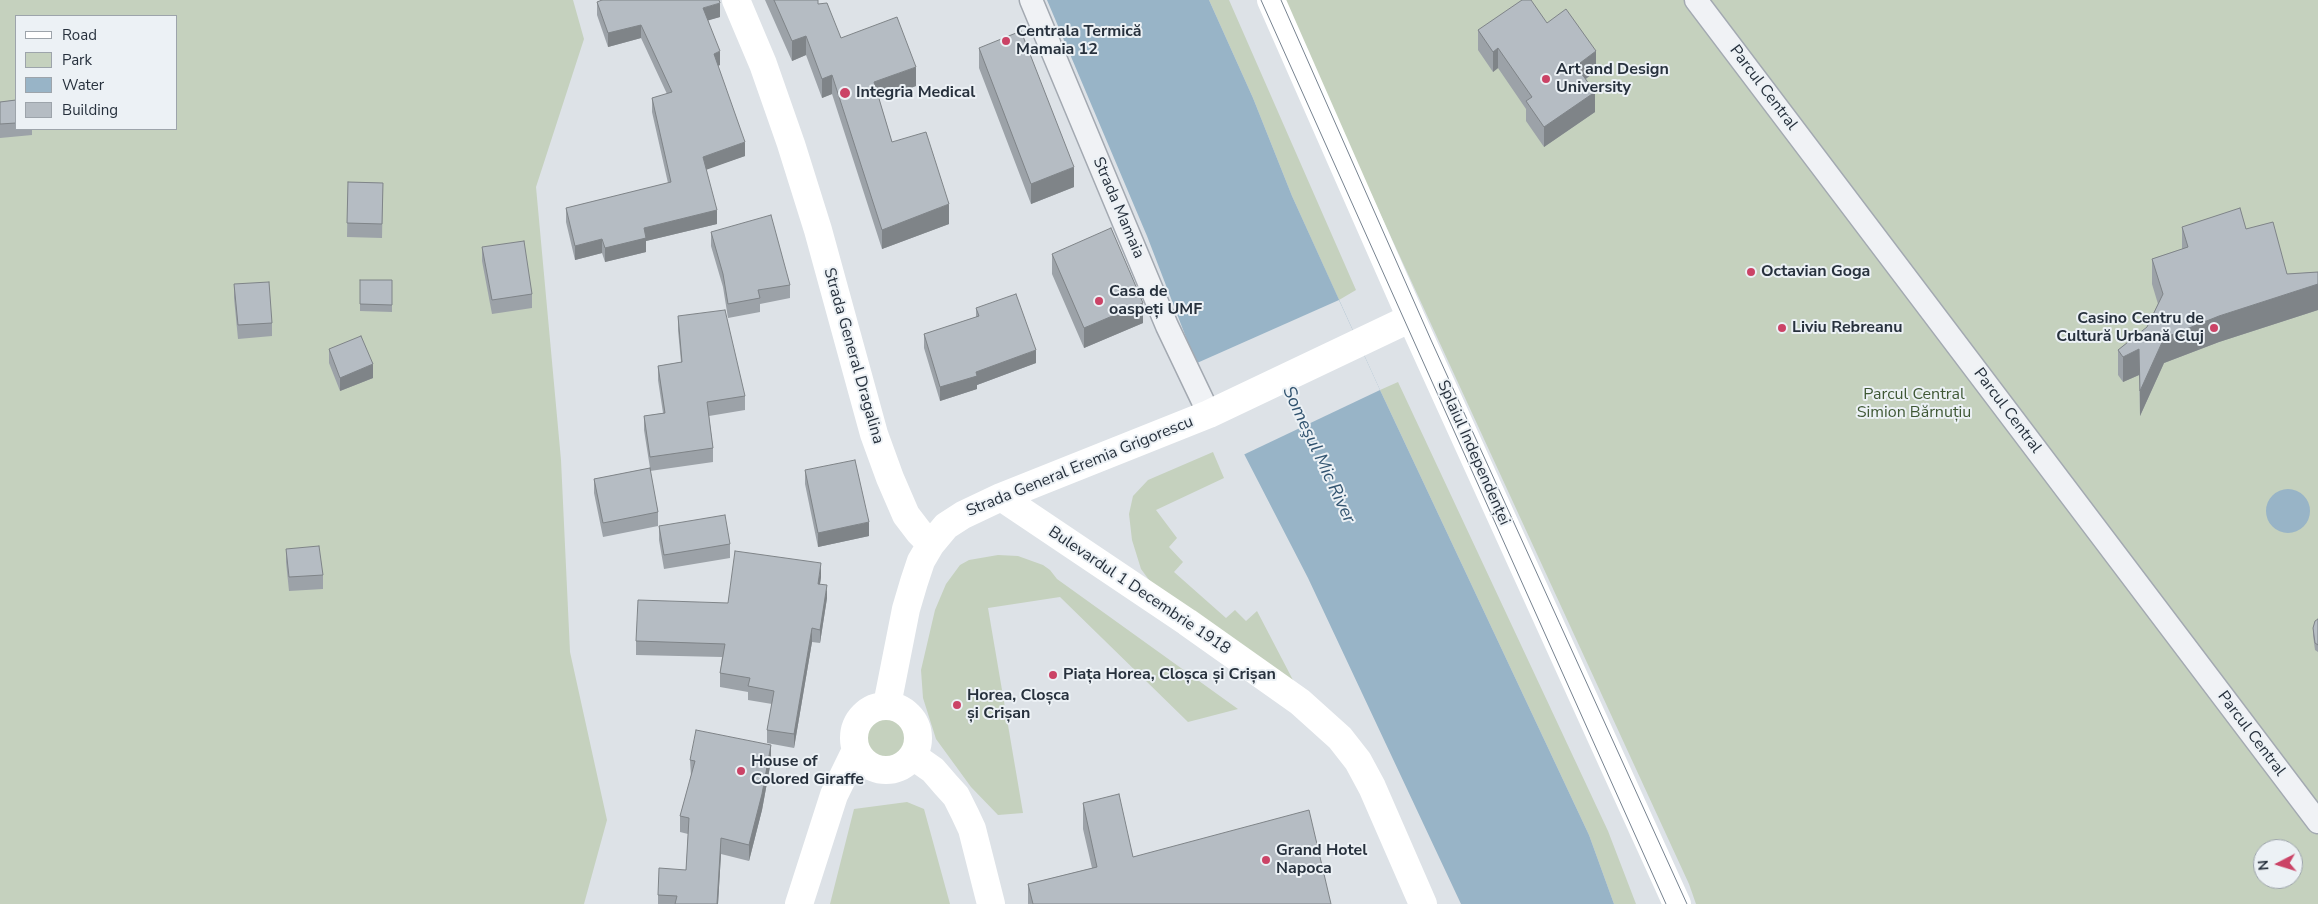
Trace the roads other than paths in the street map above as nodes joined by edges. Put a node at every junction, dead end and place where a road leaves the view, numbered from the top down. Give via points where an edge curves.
1 (736, 0) edge
2 (1031, 0) edge
3 (1271, 0) edge
4 (1696, 0) edge
5 (1411, 318) junction
6 (1218, 410) junction
7 (1001, 497) junction
8 (932, 544) junction
9 (887, 705) junction
10 (856, 750) junction
11 (913, 756) junction
12 (2318, 822) edge
13 (798, 904) edge
14 (991, 904) edge
15 (1423, 904) edge
16 (1677, 904) edge

1 - 8 main road, Strada General Dragalina via 791,144 874,434 906,515
2 - 6 street, Strada Mamaia via 1168,326
3 - 5 main road, Splaiul Independenței
4 - 12 street, Parcul Central
5 - 6 main road, Strada General Eremia Grigorescu
5 - 16 main road, Splaiul Independenței
6 - 7 main road, Strada General Eremia Grigorescu
7 - 8 main road, Strada General Eremia Grigorescu via 946,526
7 - 15 main road, Bulevardul 1 Decembrie 1918 via 1300,702 1340,738 1358,761 1372,788
8 - 9 main road via 921,561 906,608
9 - 10 main road via 878,706 862,716 854,732
9 - 11 main road via 898,707 914,721 919,741
10 - 11 main road via 867,764 884,771 903,766
10 - 13 main road via 834,795
11 - 14 main road via 933,770 956,796 972,830

